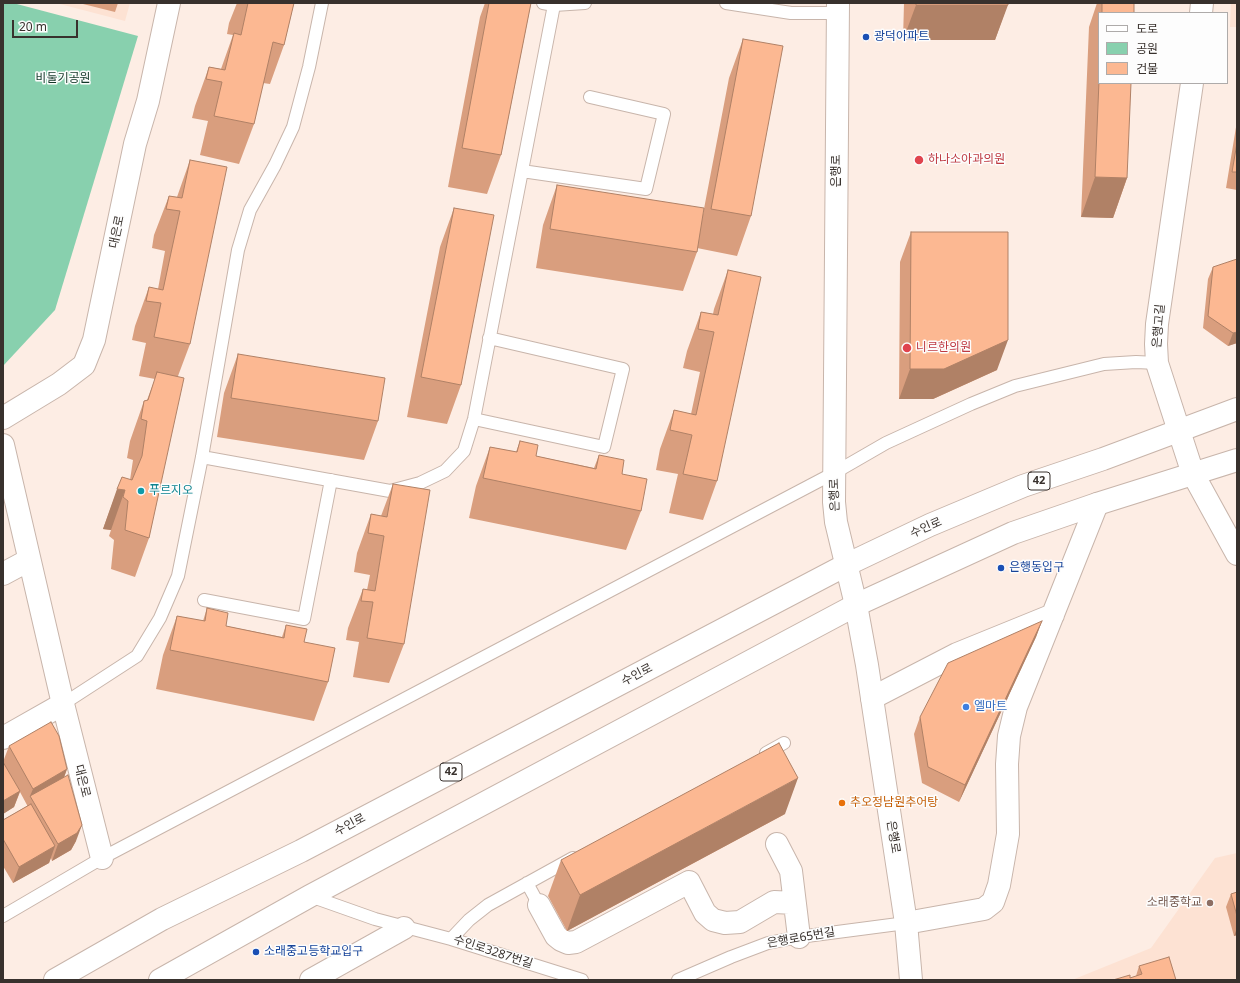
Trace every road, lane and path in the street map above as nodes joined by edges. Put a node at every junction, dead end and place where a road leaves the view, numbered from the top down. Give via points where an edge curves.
1 (169, 3) edge
2 (322, 3) edge
3 (579, 3) edge
4 (726, 3) edge
5 (549, 4) edge
6 (838, 8) edge
7 (1192, 84) edge
8 (590, 97) dead end
9 (522, 171) junction
10 (489, 338) junction
11 (1157, 362) junction
12 (1237, 409) edge
13 (3, 418) edge
14 (474, 419) junction
15 (1178, 430) junction
16 (3, 445) edge
17 (202, 457) junction
18 (1237, 460) edge
19 (834, 473) junction
20 (1193, 474) junction
21 (331, 480) junction
22 (1097, 504) junction
23 (1237, 554) edge
24 (29, 560) junction
25 (846, 565) junction
26 (3, 574) edge
27 (204, 600) dead end
28 (856, 606) junction
29 (1053, 615) junction
30 (872, 698) junction
31 (63, 704) junction
32 (3, 738) edge
33 (784, 743) dead end
34 (756, 758) edge
35 (777, 844) dead end
36 (583, 853) edge
37 (102, 858) junction
38 (527, 883) junction
39 (310, 896) junction
40 (795, 903) junction
41 (539, 905) joint
42 (3, 916) edge
43 (906, 922) junction
44 (404, 928) junction
45 (799, 937) junction
46 (451, 939) junction
47 (55, 980) edge
48 (160, 980) edge
49 (311, 980) edge
50 (582, 980) edge
51 (678, 980) edge
52 (911, 980) edge

1 - 13 street, 대은로 via 148,101 135,144 94,340 84,365 59,384
2 - 17 lane via 309,67 292,127 250,210 238,250
3 - 5 lane
4 - 6 lane via 791,13
5 - 9 lane
6 - 19 street, 은행로
7 - 11 street, 은행고길 via 1157,324
8 - 9 lane via 664,114 646,189
9 - 10 lane
10 - 14 lane
10 - 14 lane via 623,369 604,447
11 - 15 street, 은행고길
11 - 19 lane via 1104,364 1015,386 886,443
12 - 15 street, 수인로 / 42
14 - 21 lane via 464,451 445,471 420,483 390,491
15 - 20 street, 은행고길
15 - 25 street, 수인로 / 42 via 1023,486 930,525
16 - 24 street, 대은로
17 - 21 lane
17 - 31 lane via 178,576 160,618 138,656
18 - 20 street
19 - 25 street, 은행로 via 836,522
19 - 37 lane
20 - 22 street
20 - 23 street, 은행고길
21 - 27 lane via 304,618
22 - 28 street via 1013,534
22 - 29 street
24 - 26 street
24 - 31 street, 대은로
25 - 28 street, 은행로
25 - 47 street, 수인로 / 42 via 308,847 162,919
28 - 30 street, 은행로
28 - 39 street
29 - 30 street via 957,654
29 - 43 street via 1016,707 1009,736 1008,834 999,885 993,902 984,909
30 - 43 street, 은행로
31 - 32 street
31 - 37 street, 대은로
33 - 34 lane
35 - 40 street via 791,871
36 - 38 lane
37 - 42 lane
38 - 41 lane
38 - 46 lane via 488,905
39 - 44 lane, 수인로3287번길
39 - 48 street
40 - 41 street via 774,902 740,922 725,923 713,920 705,913 688,882 576,942 568,943 556,936
40 - 45 street
43 - 45 lane, 은행로65번길
43 - 52 street, 은행로
44 - 46 lane, 수인로3287번길
44 - 49 street
45 - 51 lane, 은행로65번길 via 768,943
46 - 50 lane, 수인로3287번길

